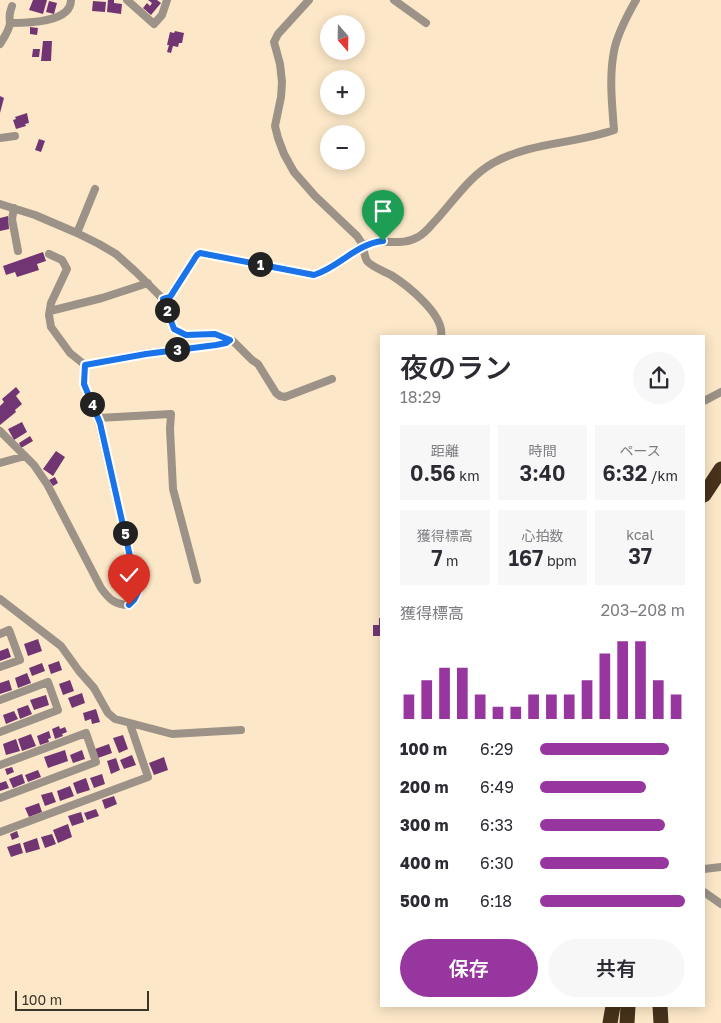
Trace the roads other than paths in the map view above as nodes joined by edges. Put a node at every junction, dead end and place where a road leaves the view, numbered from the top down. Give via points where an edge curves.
1 (71, 0) edge
2 (128, 0) edge
3 (167, 0) edge
4 (310, 0) edge
5 (394, 0) edge
6 (636, 0) edge
7 (12, 6) dead end
8 (10, 22) junction
9 (426, 23) dead end
10 (0, 44) edge
11 (15, 136) dead end
12 (0, 138) edge
13 (95, 189) dead end
14 (0, 204) edge
15 (14, 208) junction
16 (77, 233) junction
17 (363, 246) junction
18 (18, 251) dead end
19 (49, 254) dead end
20 (148, 283) junction
21 (163, 299) junction
22 (50, 311) junction
23 (441, 335) edge
24 (230, 340) junction
25 (85, 365) junction
26 (332, 379) dead end
27 (721, 392) edge
28 (705, 400) edge
29 (98, 418) junction
30 (0, 431) edge
31 (25, 456) junction
32 (0, 463) edge
33 (721, 469) edge
34 (705, 493) edge
35 (197, 580) dead end
36 (0, 599) edge
37 (0, 634) edge
38 (0, 667) edge
39 (0, 700) edge
40 (130, 724) junction
41 (241, 730) dead end
42 (0, 732) edge
43 (0, 765) edge
44 (0, 798) edge
45 (0, 832) edge
46 (721, 867) edge
47 (705, 869) edge
48 (705, 893) edge
49 (721, 904) edge
50 (613, 1007) edge
51 (628, 1007) edge
52 (660, 1007) edge
53 (610, 1023) edge
54 (627, 1023) edge
55 (661, 1023) edge

1 - 8 street via 71,6 62,15 40,21
2 - 3 street via 154,24 162,15
4 - 17 street via 274,42 282,82 275,126 294,172 358,236
5 - 9 street
6 - 17 street via 614,50 614,130 547,144 492,163 466,184 420,236 408,242 383,241
7 - 8 street
8 - 10 street
11 - 12 street
13 - 16 street
14 - 15 street
15 - 16 street
15 - 18 street via 12,219
16 - 20 street via 116,254
17 - 21 street via 326,271 314,275 200,253 170,297
17 - 23 street via 370,264 399,280 426,305 439,324
19 - 22 street via 62,260 67,269
20 - 21 street
20 - 22 street
21 - 24 street via 174,329 186,335 215,334
22 - 25 street via 51,327 70,353
24 - 25 street via 216,345
24 - 26 street via 258,364 280,396 285,397
25 - 29 street via 84,384
27 - 28 street
29 - 31 street via 138,592 129,605 111,601 101,588 47,484
29 - 35 street via 171,414 173,489
30 - 31 street
31 - 32 street
33 - 34 highway
36 - 40 street via 61,646 94,688 110,716
37 - 38 street via 9,630 20,660
39 - 42 street via 48,682 58,710
40 - 41 street via 172,734
40 - 45 street via 148,777
43 - 44 street via 86,733 96,762
46 - 47 street
48 - 49 street
50 - 53 highway
51 - 54 highway
52 - 55 highway

